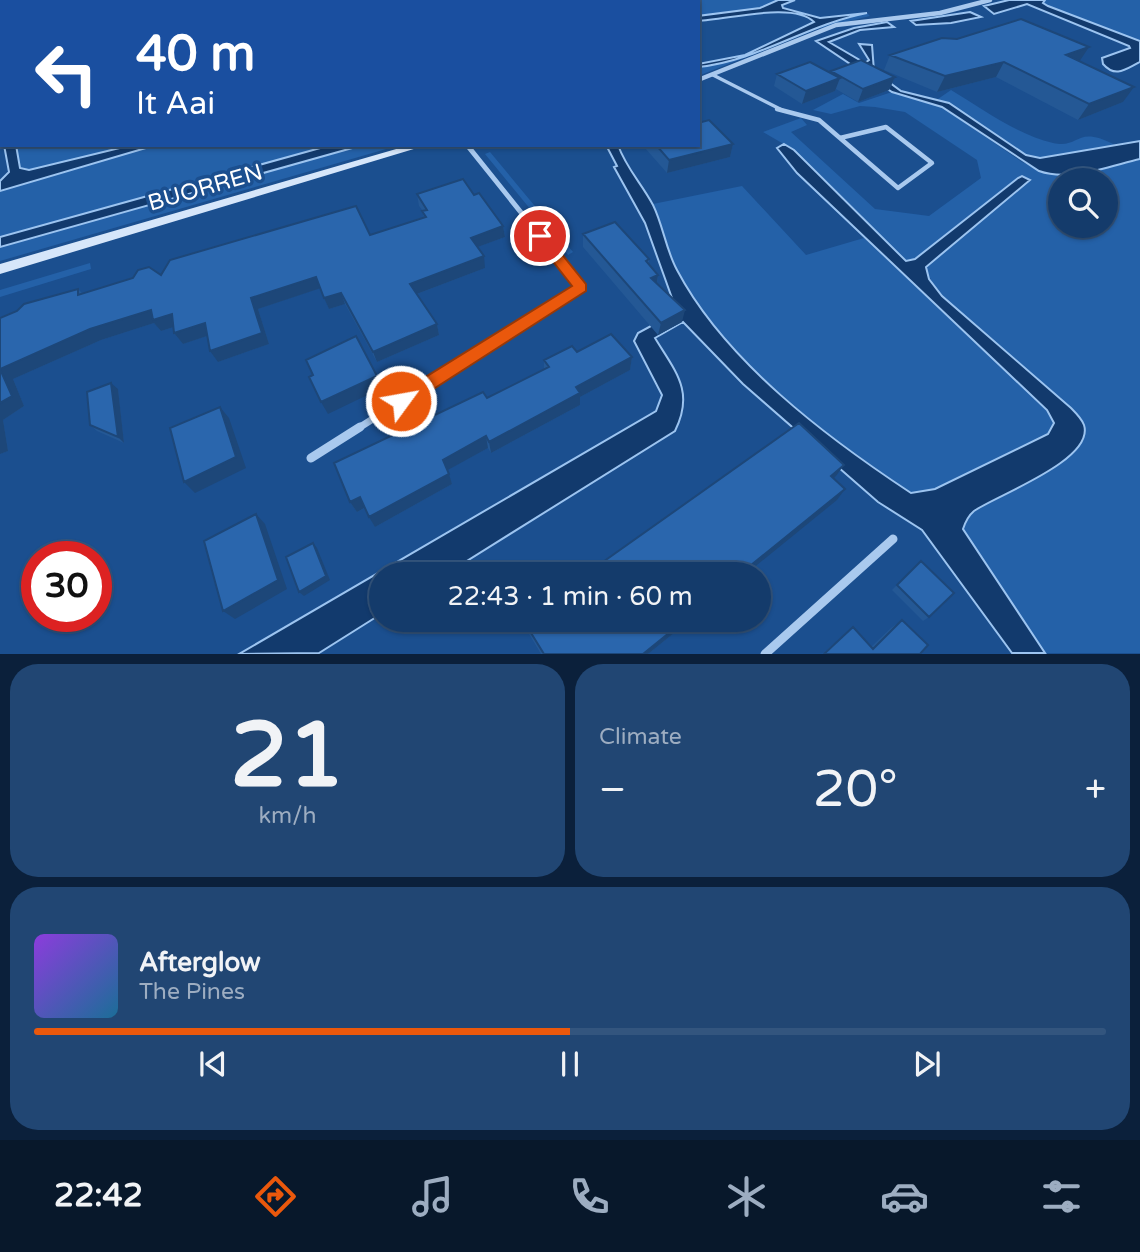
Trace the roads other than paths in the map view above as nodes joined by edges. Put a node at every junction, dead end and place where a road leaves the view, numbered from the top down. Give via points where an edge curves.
1 (990, 0) edge
2 (713, 75) junction
3 (700, 79) edge
4 (840, 138) junction
5 (415, 147) edge
6 (469, 147) edge
7 (0, 269) edge
8 (311, 458) dead end
9 (893, 539) dead end
10 (765, 653) edge

1 - 2 street via 940,13 836,25
2 - 3 street
2 - 4 lane via 776,109 819,120
4 - 4 lane via 898,188 932,163 886,127
5 - 7 main road, BUORREN
6 - 8 street via 581,288
9 - 10 street

